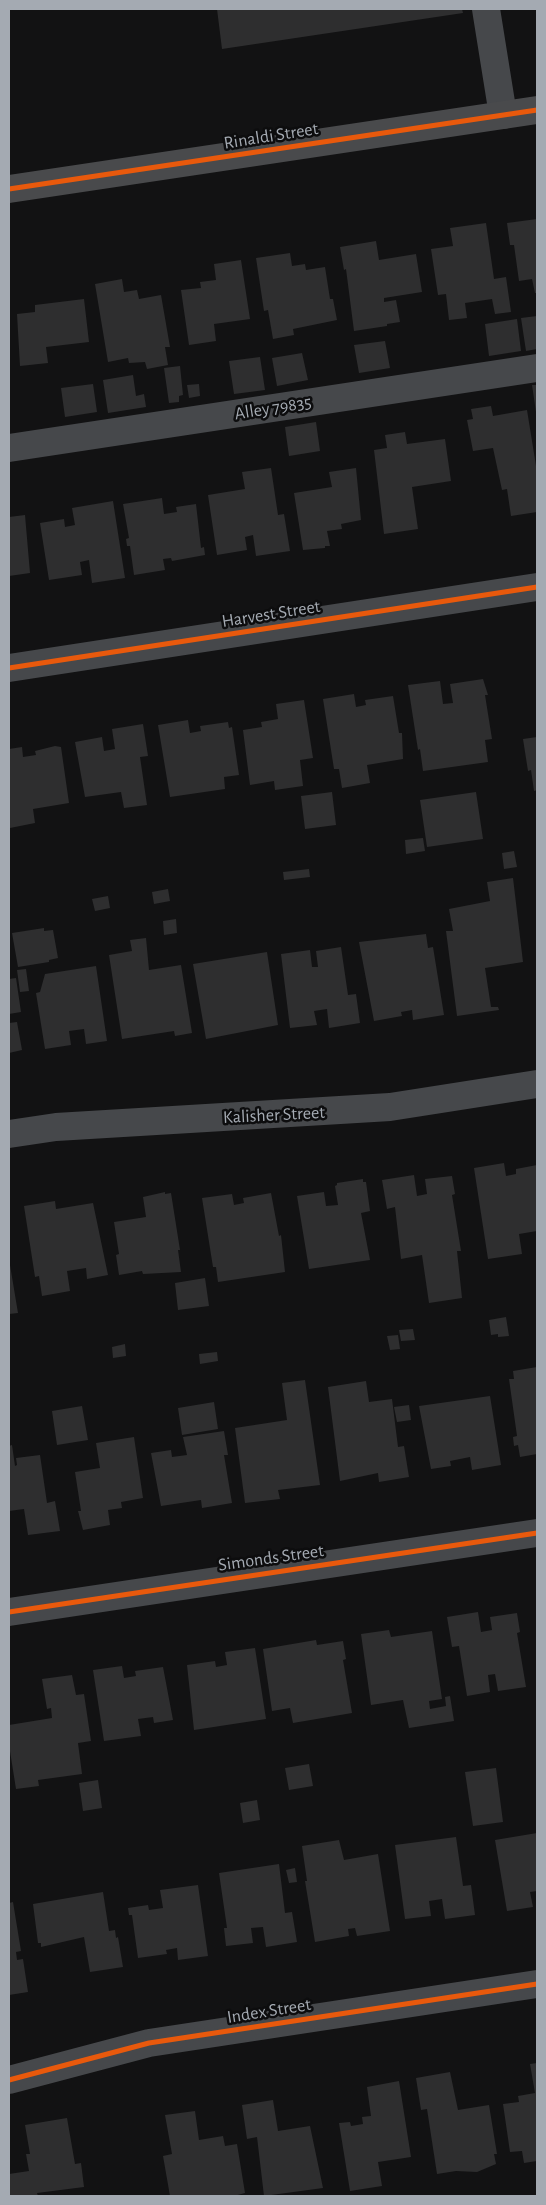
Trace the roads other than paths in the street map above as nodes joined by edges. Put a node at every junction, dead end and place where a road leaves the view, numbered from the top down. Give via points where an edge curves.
1 (486, 9) edge
2 (537, 110) edge
3 (503, 115) junction
4 (9, 189) edge
5 (537, 368) edge
6 (9, 448) edge
7 (537, 587) edge
8 (9, 668) edge
9 (537, 1084) edge
10 (9, 1134) edge
11 (537, 1533) edge
12 (9, 1612) edge
13 (537, 1984) edge
14 (9, 2080) edge

1 - 3 street
2 - 3 main road, Rinaldi Street
3 - 4 main road, Rinaldi Street
5 - 6 street, Alley 79835
7 - 8 street, Harvest Street
9 - 10 street, Kalisher Street via 390,1107 56,1127
11 - 12 street, Simonds Street
13 - 14 street, Index Street via 149,2043

